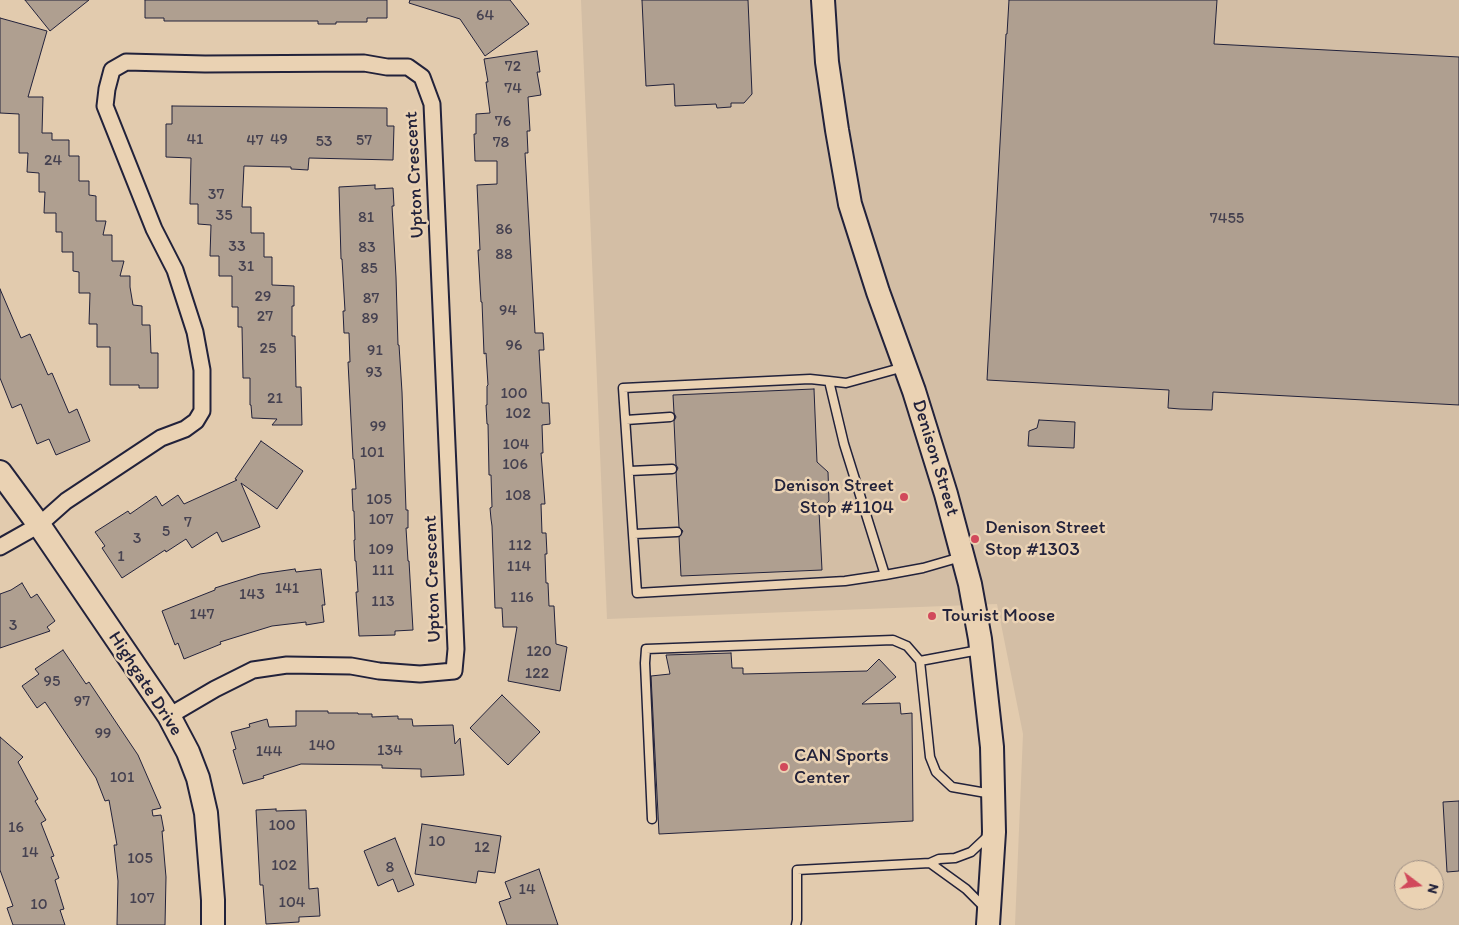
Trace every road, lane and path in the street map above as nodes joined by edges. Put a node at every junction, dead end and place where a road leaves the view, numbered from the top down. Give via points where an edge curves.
1 (823, 0) edge
2 (906, 367) junction
3 (828, 381) junction
4 (670, 417) dead end
5 (626, 420) junction
6 (672, 469) dead end
7 (630, 471) junction
8 (0, 472) edge
9 (39, 525) junction
10 (677, 532) dead end
11 (634, 534) junction
12 (0, 546) edge
13 (963, 557) junction
14 (885, 575) junction
15 (982, 650) junction
16 (920, 662) junction
17 (169, 716) junction
18 (993, 794) junction
19 (652, 819) dead end
20 (994, 832) junction
21 (930, 863) junction
22 (989, 919) edge
23 (212, 925) edge
24 (796, 925) edge

1 - 2 main road, Denison Street via 827,62 850,204
2 - 3 lane via 846,383
2 - 13 main road, Denison Street
3 - 5 lane via 810,379 623,388
3 - 14 lane
4 - 5 lane
5 - 7 lane
6 - 7 lane
7 - 11 lane
8 - 9 main road, Highgate Drive
9 - 12 street
9 - 17 main road, Highgate Drive
9 - 17 street, Upton Crescent via 66,501 162,438 196,421 202,411 202,370 195,332 175,270 154,229 105,106 112,70 126,62 364,63 408,67 422,77 432,104 456,649 454,671 420,674 351,666 287,665 253,670
10 - 11 lane
11 - 14 lane via 637,593 845,581
13 - 14 lane
13 - 15 main road, Denison Street
15 - 16 lane
15 - 18 main road, Denison Street via 992,747
16 - 18 lane via 930,757 936,772 952,787
16 - 19 lane via 906,646 893,640 646,649
17 - 23 main road, Highgate Drive via 188,752 206,812
18 - 20 main road, Denison Street
20 - 21 lane via 971,852
20 - 22 main road, Denison Street
21 - 22 lane via 966,889
21 - 24 lane via 797,870

